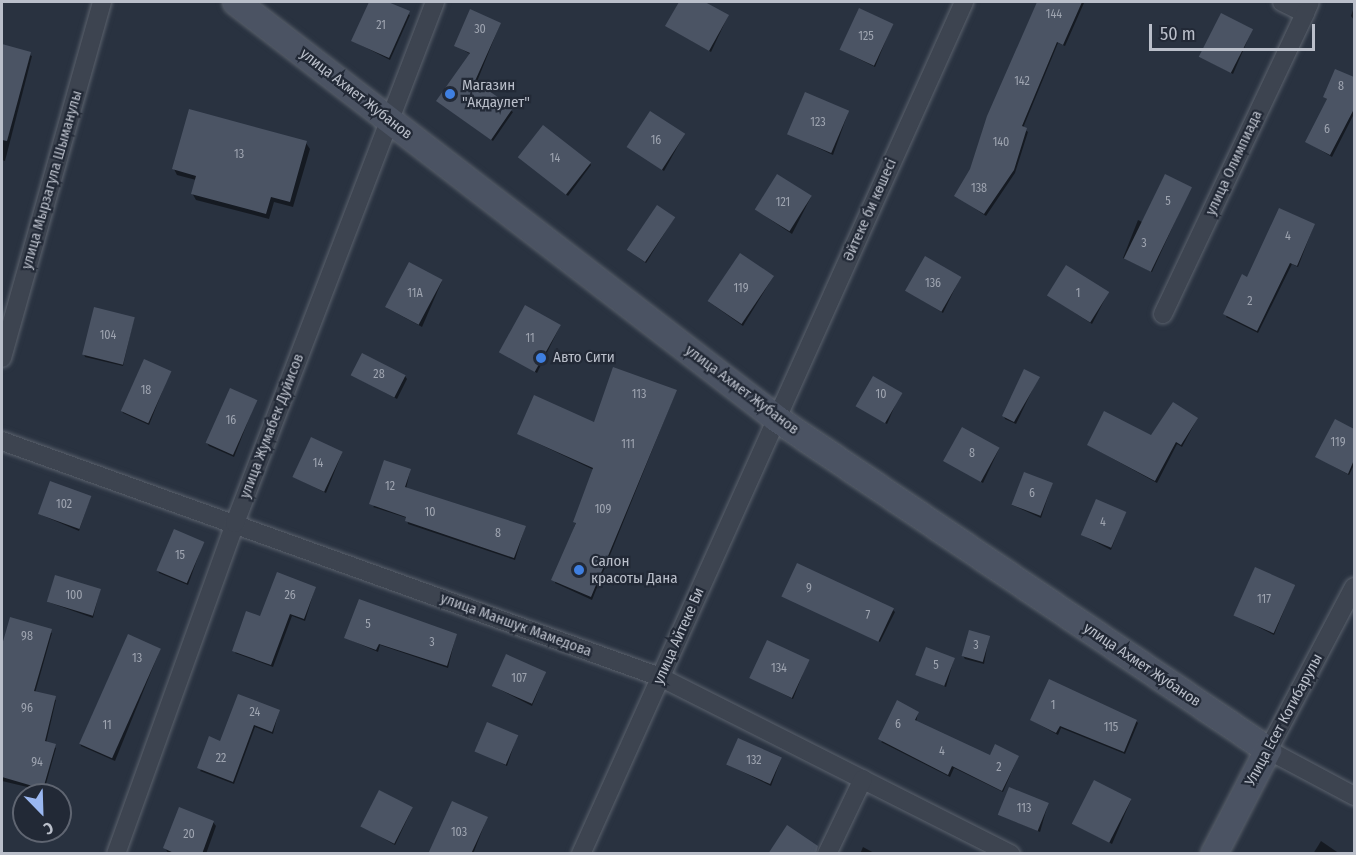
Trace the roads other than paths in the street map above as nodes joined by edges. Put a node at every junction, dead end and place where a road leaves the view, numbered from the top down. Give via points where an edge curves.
1 (102, 2) edge
2 (236, 2) edge
3 (435, 2) edge
4 (964, 2) edge
5 (1281, 2) edge
6 (1308, 7) edge
7 (389, 120) junction
8 (1163, 314) dead end
9 (2, 358) edge
10 (777, 419) junction
11 (2, 441) edge
12 (235, 522) junction
13 (1354, 587) edge
14 (660, 678) junction
15 (1268, 750) junction
16 (862, 779) junction
17 (1354, 796) edge
18 (116, 854) edge
19 (581, 854) edge
20 (827, 854) edge
21 (1011, 854) edge
22 (1214, 854) edge

1 - 9 street, улица Мырзагула Шыманулы
2 - 7 main road, улица Ахмет Жубанов
3 - 7 street, улица Жумабек Дуйисов
4 - 10 street, Әйтеке би көшесі
5 - 6 street, улица Олимпиада
6 - 8 street, улица Олимпиада
7 - 10 main road, улица Ахмет Жубанов
7 - 12 street, улица Жумабек Дуйисов
10 - 14 street, улица Айтеке Би
10 - 15 main road, улица Ахмет Жубанов
11 - 12 street, улица Маншук Мамедова
12 - 14 street, улица Маншук Мамедова
12 - 18 street, улица Жумабек Дуйисов
13 - 15 street, Улица Есет Котибарулы
14 - 16 street, улица Маншук Мамедова
14 - 19 street, улица Айтеке Би
15 - 17 street
15 - 22 main road, Улица Есет Котибарулы
16 - 20 street
16 - 21 street, улица Маншук Мамедова

